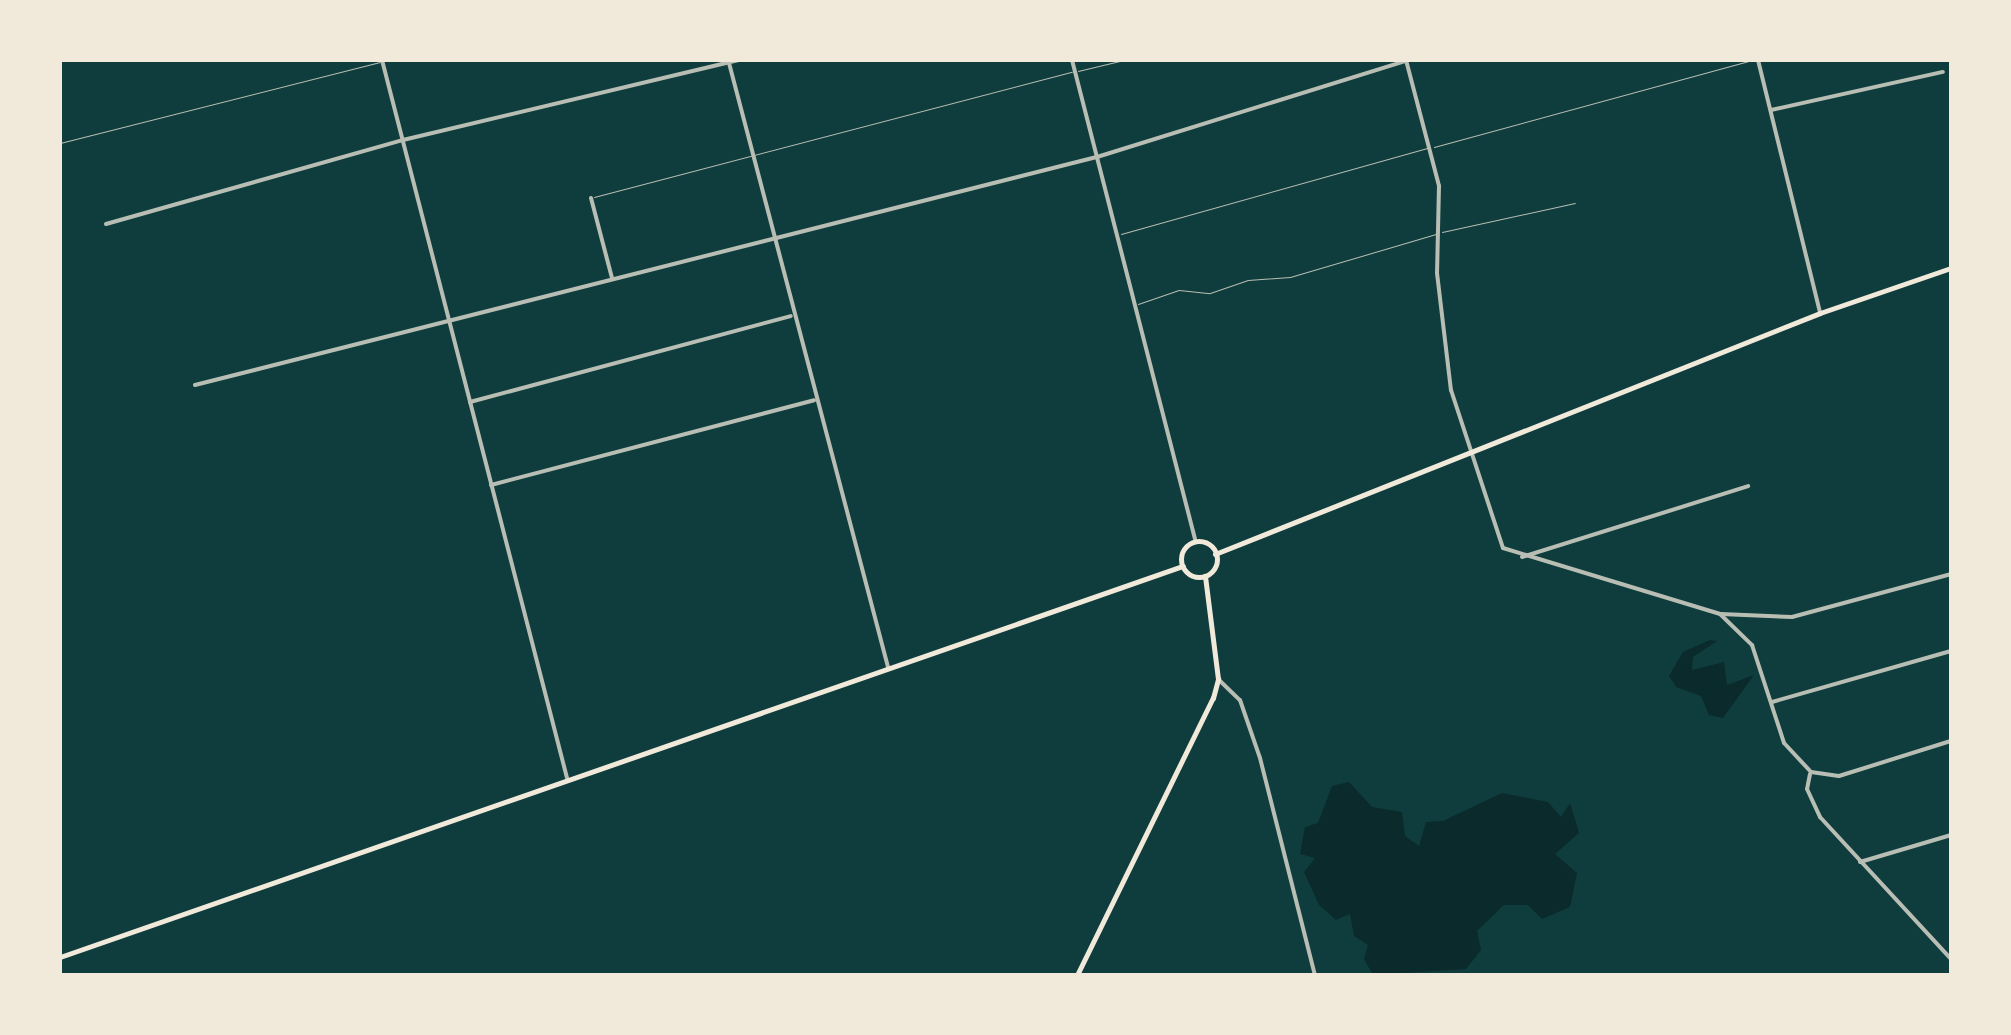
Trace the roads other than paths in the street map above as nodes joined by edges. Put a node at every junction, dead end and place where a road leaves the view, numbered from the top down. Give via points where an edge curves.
1 (384, 60) edge
2 (739, 60) edge
3 (1072, 60) edge
4 (1124, 60) edge
5 (1407, 60) edge
6 (1754, 60) edge
7 (728, 61) edge
8 (1075, 72) junction
9 (1942, 72) dead end
10 (1771, 110) junction
11 (403, 140) junction
12 (60, 143) edge
13 (1431, 148) junction
14 (751, 154) junction
15 (1097, 157) junction
16 (591, 198) joint
17 (1576, 203) dead end
18 (106, 224) dead end
19 (1442, 232) junction
20 (1118, 235) junction
21 (770, 239) junction
22 (1951, 268) edge
23 (612, 278) junction
24 (1135, 304) junction
25 (1820, 313) junction
26 (791, 316) junction
27 (450, 322) junction
28 (195, 385) dead end
29 (814, 400) junction
30 (470, 402) junction
31 (1472, 452) junction
32 (491, 485) junction
33 (1748, 486) dead end
34 (1196, 542) junction
35 (1216, 554) junction
36 (1522, 557) junction
37 (1182, 566) junction
38 (1951, 574) edge
39 (1205, 576) junction
40 (1720, 614) junction
41 (1951, 650) edge
42 (888, 667) junction
43 (1218, 679) junction
44 (1772, 702) junction
45 (1951, 741) edge
46 (1811, 772) junction
47 (567, 778) junction
48 (1951, 835) edge
49 (1860, 862) junction
50 (60, 957) edge
51 (1951, 959) edge
52 (1077, 975) edge
53 (1315, 975) edge

1 - 11 street
1 - 12 lane
2 - 7 street
3 - 8 street
4 - 8 lane
5 - 13 street
5 - 15 street
6 - 10 street
6 - 13 lane
7 - 11 street
7 - 14 street
8 - 14 lane
8 - 15 street
9 - 10 street
10 - 25 street
11 - 18 street
11 - 27 street
13 - 19 street
13 - 20 lane
14 - 16 lane
14 - 21 street
15 - 20 street
15 - 21 street
16 - 23 street
17 - 19 lane
19 - 24 lane via 1290,277 1248,280 1210,293 1179,290
19 - 31 street via 1437,273 1451,390
20 - 24 street
21 - 23 street
21 - 26 street
22 - 25 main road
23 - 27 street
24 - 34 street
25 - 31 main road
26 - 29 street
26 - 30 street
27 - 28 street
27 - 30 street
29 - 32 street
29 - 42 street
30 - 32 street
31 - 35 main road
31 - 36 street via 1494,537
32 - 47 street
33 - 36 street
34 - 35 main road
34 - 37 main road via 1183,551
35 - 39 main road
36 - 40 street
37 - 39 main road
37 - 42 main road
38 - 40 street via 1792,616
39 - 43 main road
40 - 44 street via 1752,645
41 - 44 street
42 - 47 main road
43 - 52 main road via 1206,716
43 - 53 street via 1240,700 1260,758
44 - 46 street via 1784,743
45 - 46 street via 1839,776
46 - 49 street via 1806,789 1816,811
47 - 50 main road
48 - 49 street
49 - 51 street

